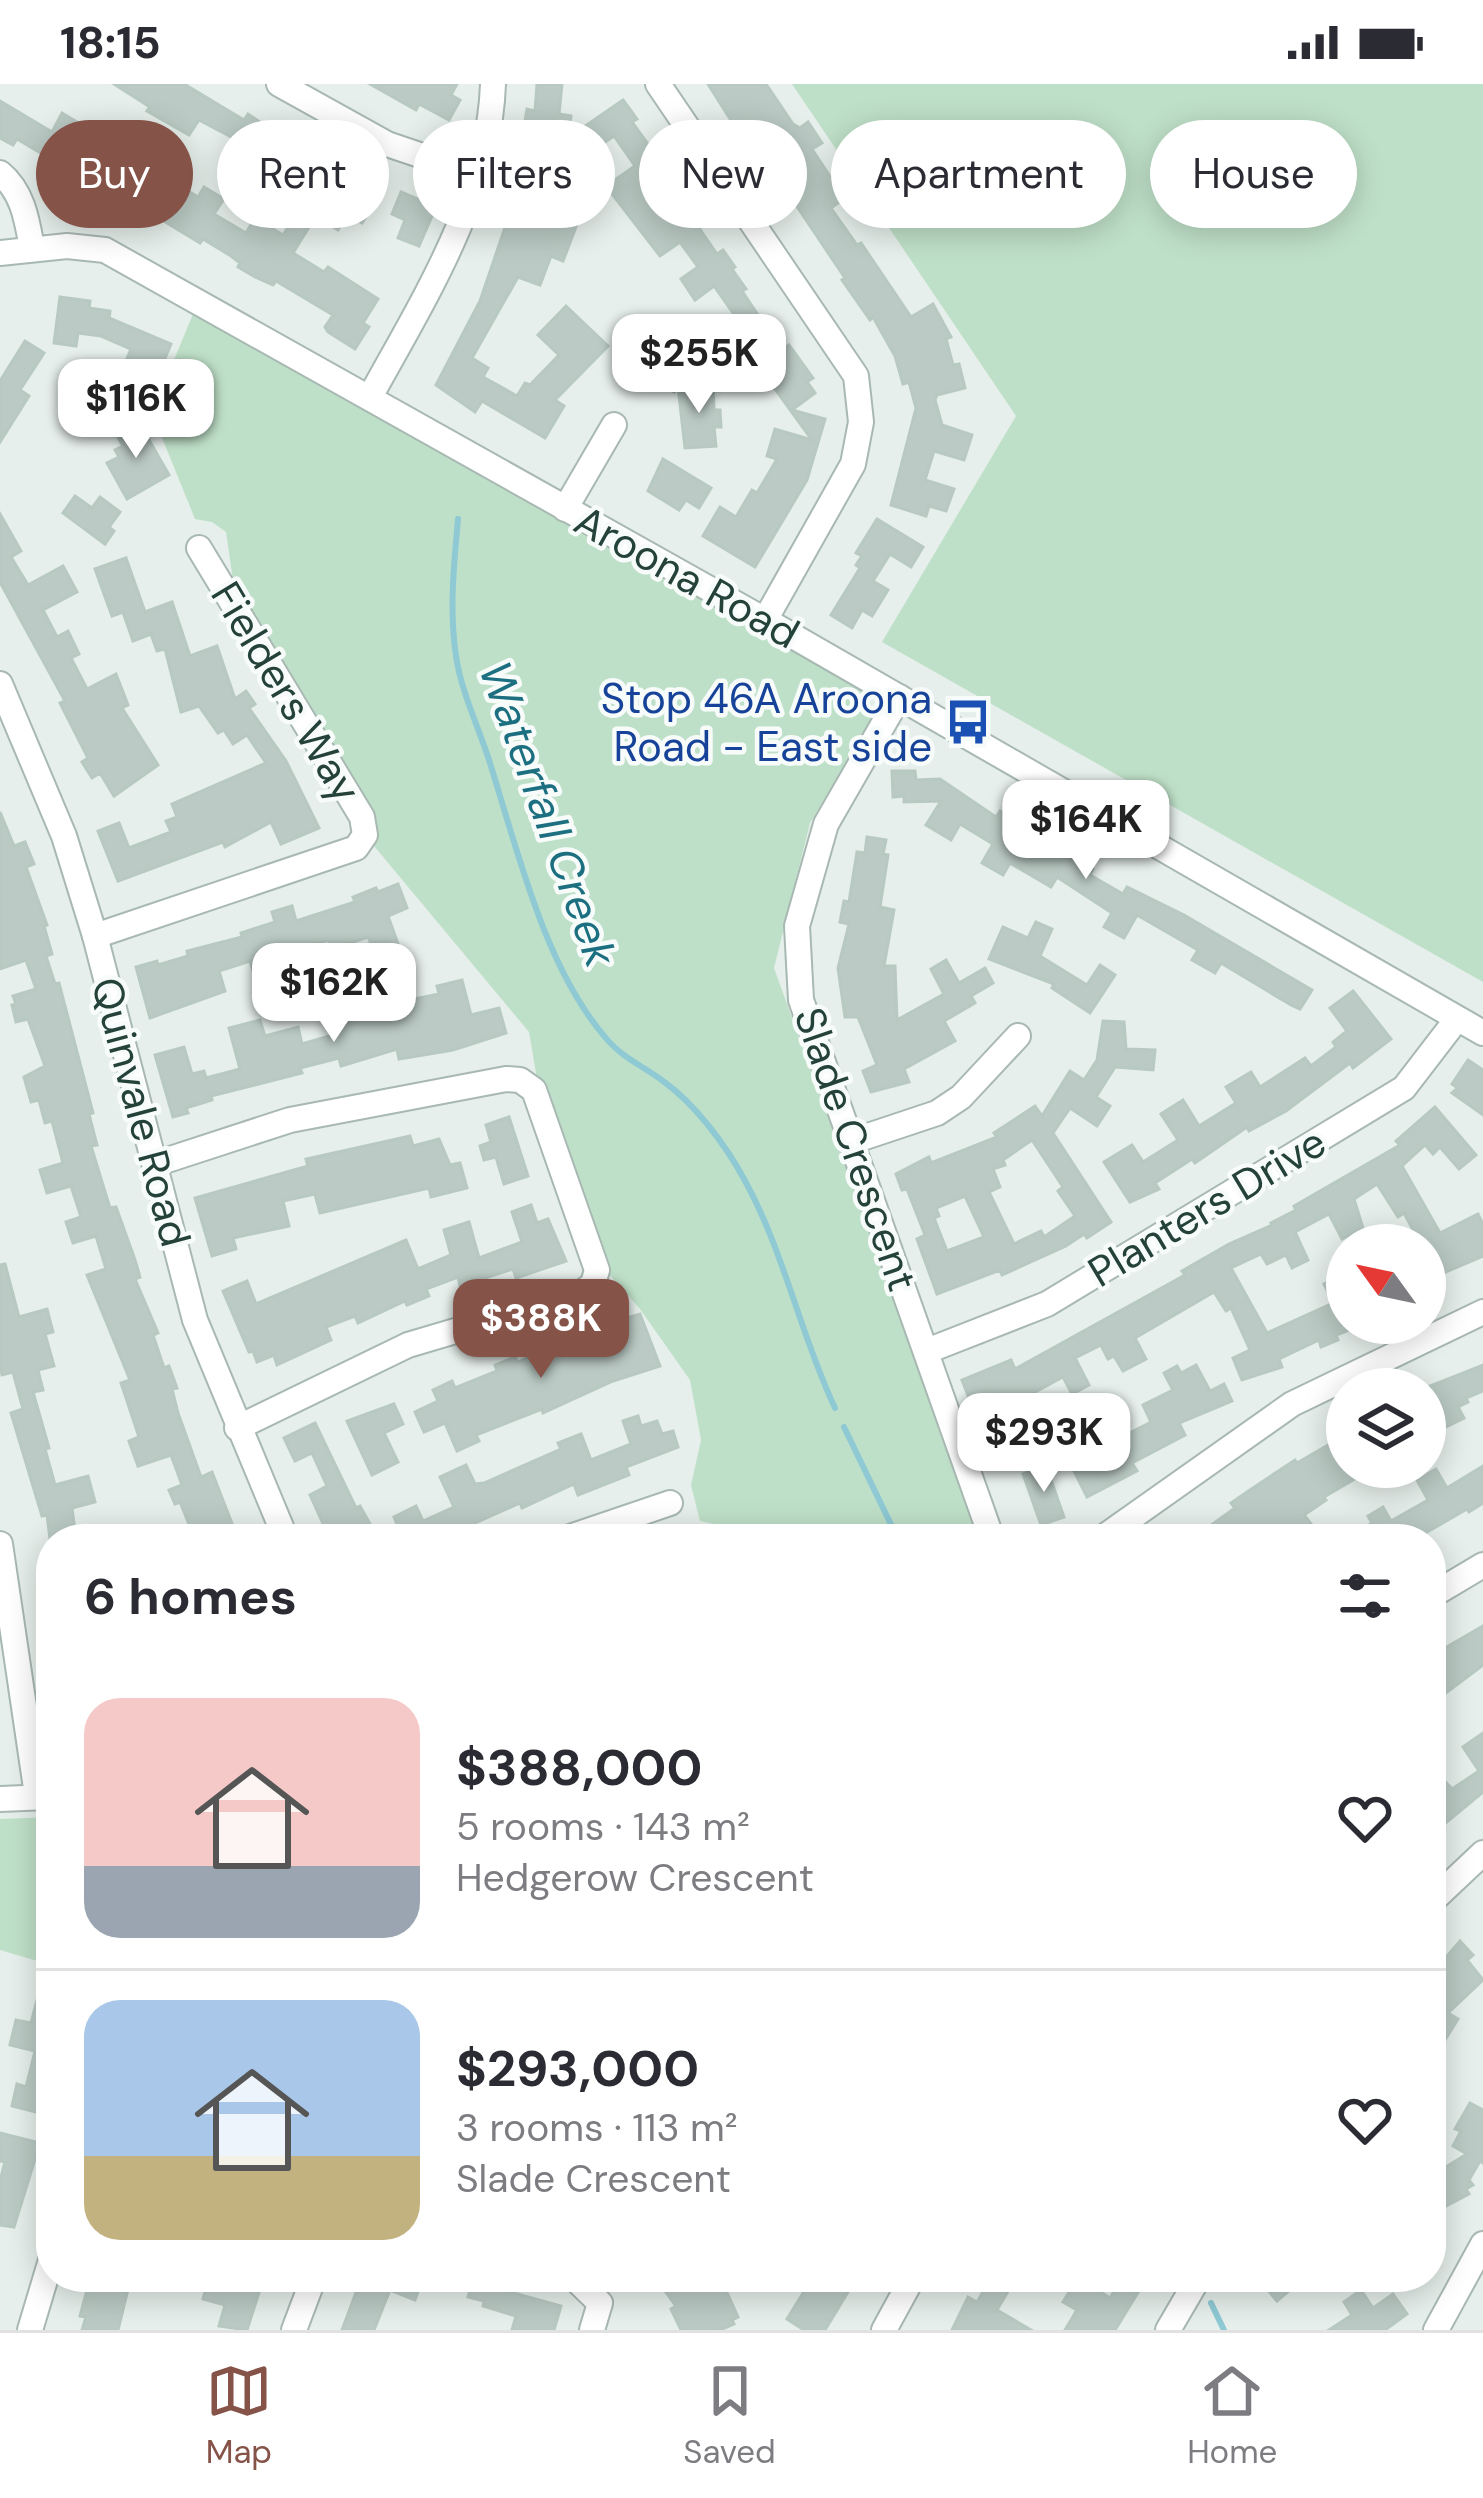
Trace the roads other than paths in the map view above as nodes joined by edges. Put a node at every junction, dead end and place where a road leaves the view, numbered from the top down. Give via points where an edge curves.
1 (279, 84) edge
2 (493, 84) edge
3 (658, 84) edge
4 (488, 120) edge
5 (413, 153) edge
6 (0, 173) edge
7 (458, 228) edge
8 (32, 248) junction
9 (0, 253) edge
10 (370, 397) junction
11 (614, 424) dead end
12 (566, 509) junction
13 (199, 548) dead end
14 (765, 620) junction
15 (0, 684) edge
16 (898, 697) junction
17 (8, 724) edge
18 (95, 936) junction
19 (1456, 1019) junction
20 (1483, 1034) edge
21 (1018, 1036) dead end
22 (850, 1142) junction
23 (155, 1165) junction
24 (1483, 1312) edge
25 (927, 1352) junction
26 (237, 1428) junction
27 (670, 1503) dead end
28 (279, 1524) edge
29 (608, 1524) edge
30 (987, 1524) edge
31 (1122, 1524) edge
32 (2, 1560) edge
33 (1483, 1564) edge
34 (1446, 1587) edge
35 (36, 1751) edge
36 (36, 1797) edge
37 (0, 1799) edge
38 (1483, 1852) edge
39 (1446, 1888) edge
40 (1483, 2244) edge
41 (41, 2292) edge
42 (308, 2292) edge
43 (589, 2292) edge
44 (906, 2292) edge
45 (1190, 2292) edge
46 (30, 2330) edge
47 (294, 2330) edge
48 (592, 2330) edge
49 (884, 2330) edge
50 (1168, 2330) edge
51 (1436, 2330) edge

1 - 5 street
2 - 4 street
3 - 14 street via 856,376 861,422 854,464
6 - 8 street via 22,202
7 - 10 street
8 - 9 street, Aroona Road
8 - 10 street, Aroona Road via 105,250
10 - 12 street, Aroona Road
11 - 12 street
12 - 14 street, Aroona Road
13 - 18 street, Fielders Way via 362,817 364,835 356,848
14 - 16 street, Aroona Road
15 - 17 street, Quinvale Road
16 - 19 street, Aroona Road
16 - 22 street, Slade Crescent via 826,824 797,926 801,1000
17 - 18 street, Quinvale Road via 64,836
18 - 23 street, Quinvale Road
19 - 20 street, Aroona Road
19 - 25 street, Planters Drive via 1404,1088 1047,1304
21 - 22 street via 937,1113
22 - 25 street, Slade Crescent
23 - 26 street, Quinvale Road via 195,1320
23 - 26 street via 290,1120 520,1080 534,1090 597,1270 580,1294 408,1345
24 - 31 street via 1292,1404
25 - 30 street, Slade Crescent
26 - 28 street, Quinvale Road
27 - 29 street
32 - 35 street
33 - 34 street
36 - 37 street
38 - 39 street
40 - 51 street
41 - 46 street
42 - 47 street
43 - 48 street via 601,2303
44 - 49 street
45 - 50 street

